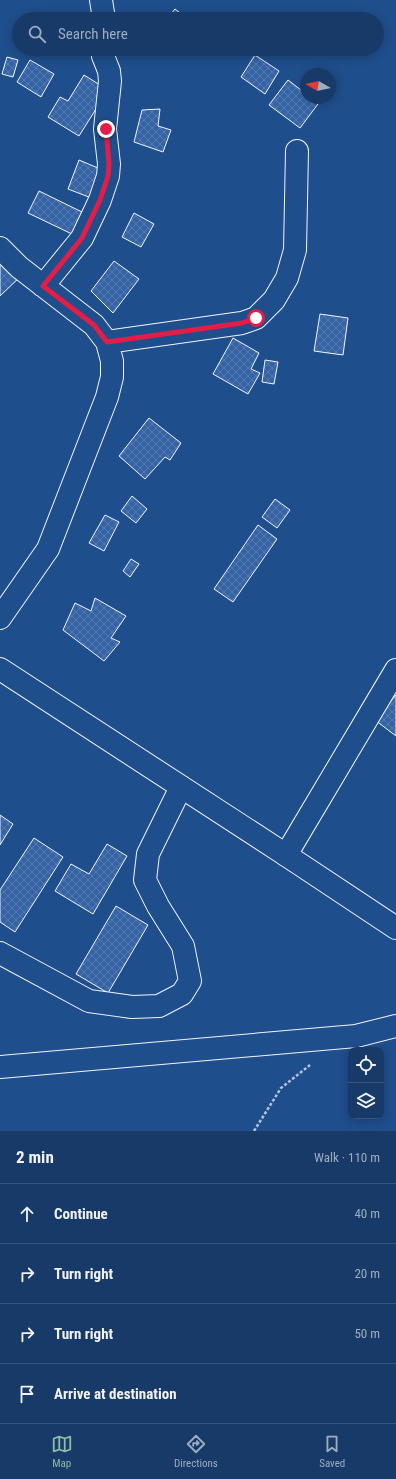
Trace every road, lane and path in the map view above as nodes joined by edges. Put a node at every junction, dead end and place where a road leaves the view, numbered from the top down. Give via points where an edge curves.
1 (101, 0) edge
2 (103, 12) edge
3 (103, 56) edge
4 (297, 152) dead end
5 (0, 248) edge
6 (43, 286) junction
7 (107, 342) junction
8 (0, 618) edge
9 (0, 670) edge
10 (396, 670) edge
11 (181, 787) junction
12 (286, 855) junction
13 (396, 928) edge
14 (0, 953) edge
15 (396, 1026) edge
16 (315, 1060) dead end
17 (0, 1067) edge
18 (254, 1131) edge

1 - 2 main road
3 - 6 main road via 110,81 106,129 108,176 82,238
4 - 7 main road via 295,250 287,278 274,300 256,318 242,323
5 - 6 main road
6 - 7 main road via 94,325
7 - 8 main road via 112,361 112,377 104,405 48,549
9 - 11 main road
10 - 12 main road
11 - 12 main road
11 - 14 main road via 148,854 145,880 183,946 190,981 182,994 159,1006 132,1007 89,1002
12 - 13 main road
15 - 17 main road via 356,1036
16 - 18 path via 281,1088

